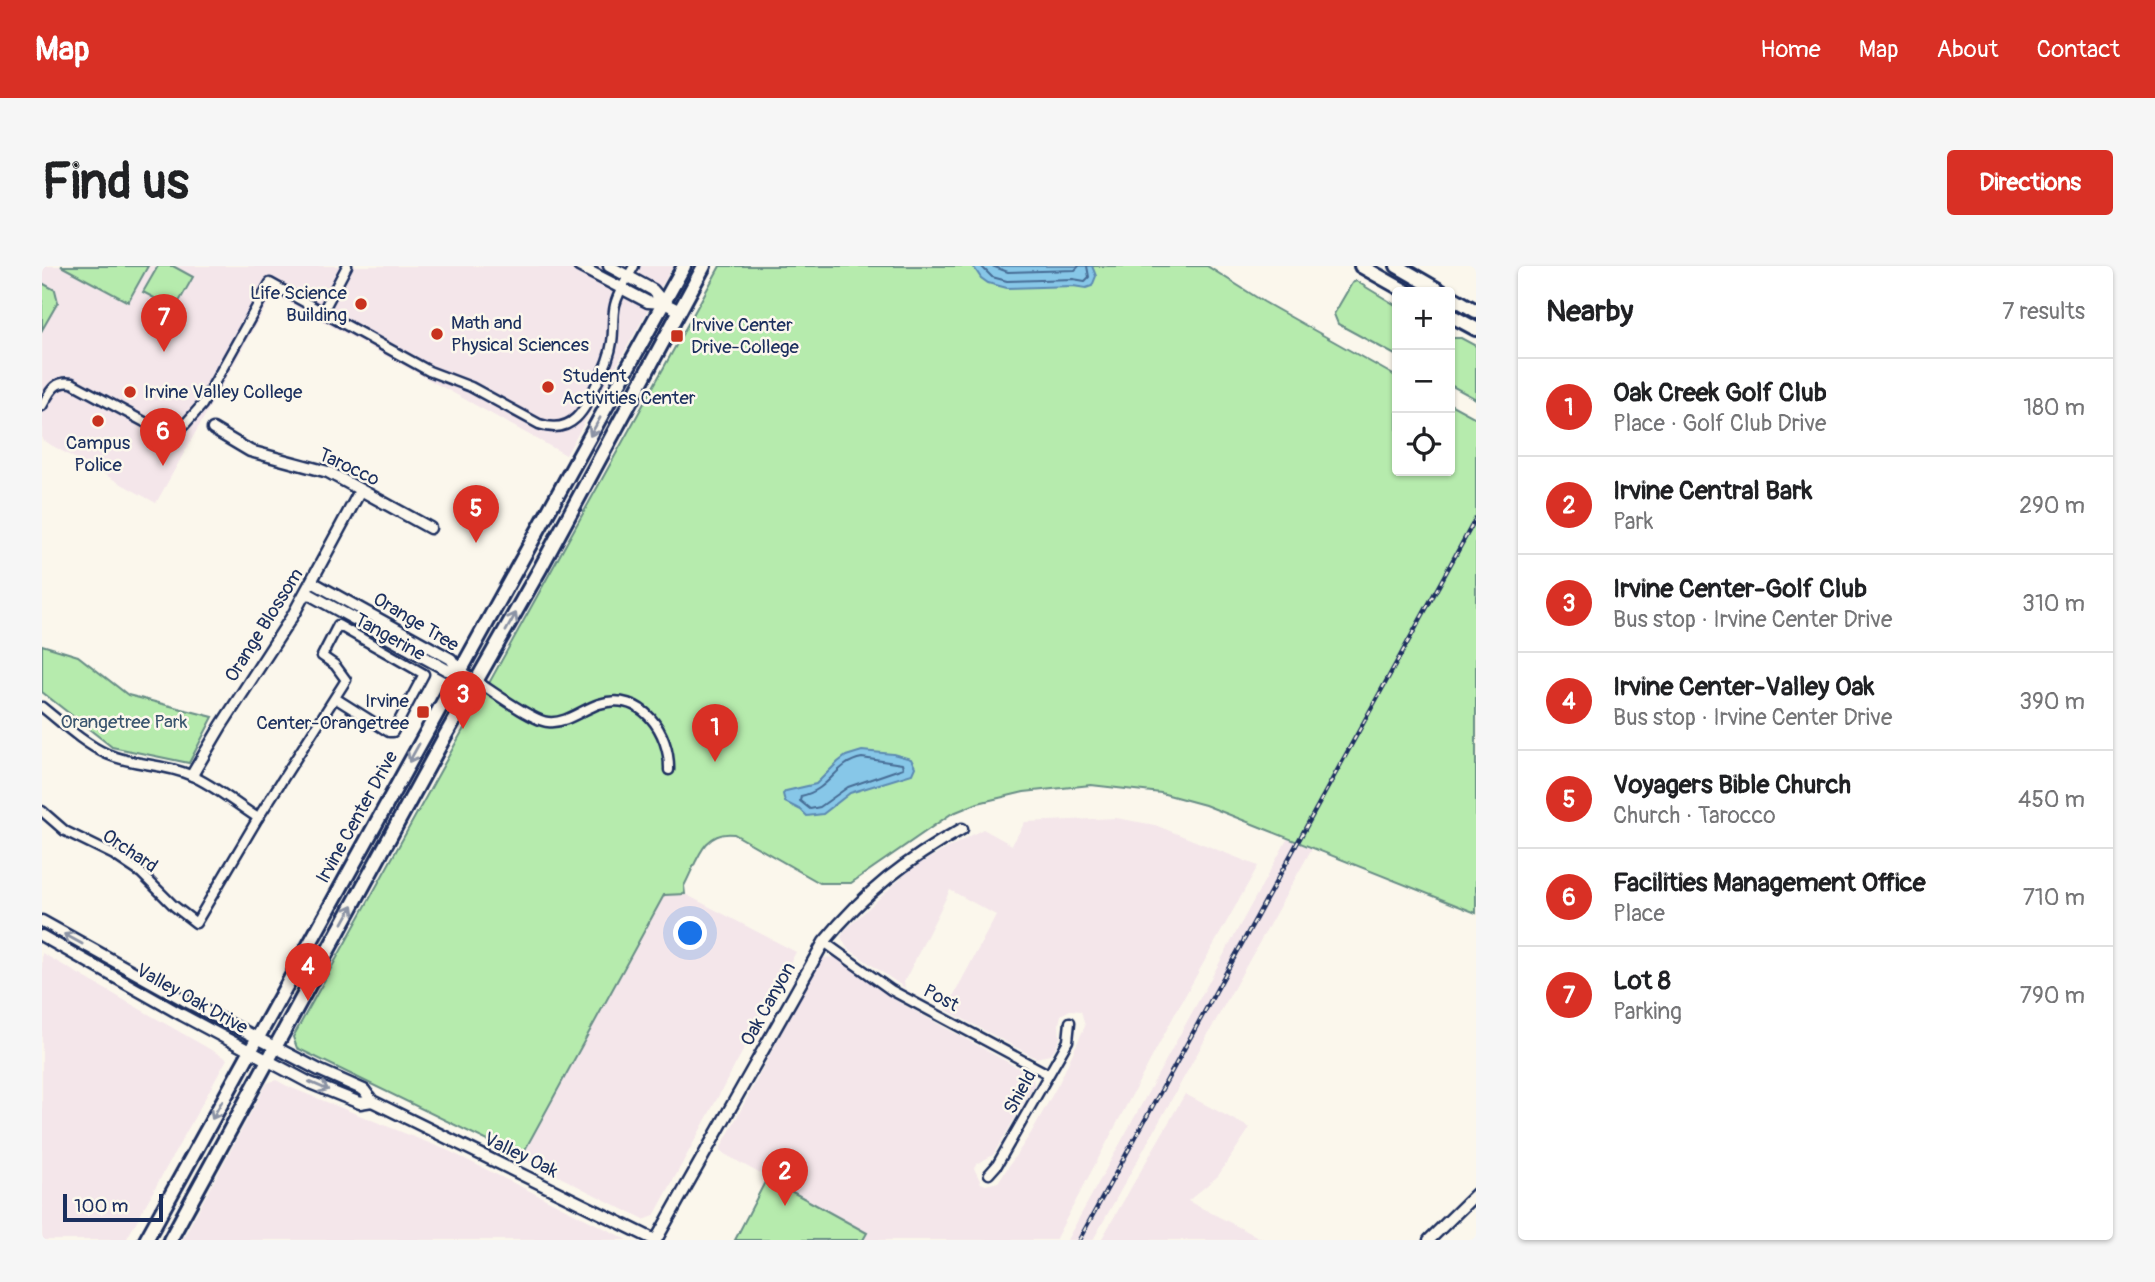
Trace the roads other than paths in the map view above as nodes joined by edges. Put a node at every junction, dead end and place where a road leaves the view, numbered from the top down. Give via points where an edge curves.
1 (347, 266) edge
2 (579, 266) edge
3 (609, 266) edge
4 (634, 266) edge
5 (684, 266) edge
6 (705, 266) edge
7 (1361, 266) edge
8 (1397, 266) edge
9 (629, 276) junction
10 (1398, 287) edge
11 (1434, 287) edge
12 (622, 289) junction
13 (1455, 299) edge
14 (664, 303) junction
15 (680, 311) junction
16 (1476, 311) edge
17 (322, 313) junction
18 (1455, 318) edge
19 (1476, 329) edge
20 (42, 406) edge
21 (213, 429) dead end
22 (360, 491) junction
23 (430, 528) dead end
24 (312, 582) junction
25 (307, 593) junction
26 (459, 672) junction
27 (478, 682) junction
28 (335, 698) junction
29 (42, 707) edge
30 (669, 770) dead end
31 (192, 775) junction
32 (42, 811) edge
33 (258, 818) junction
34 (962, 829) dead end
35 (42, 921) edge
36 (196, 923) joint
37 (42, 936) edge
38 (824, 942) junction
39 (105, 956) junction
40 (99, 967) junction
41 (1070, 1022) dead end
42 (257, 1038) junction
43 (275, 1047) junction
44 (250, 1051) junction
45 (269, 1060) junction
46 (1048, 1074) junction
47 (372, 1101) junction
48 (989, 1174) dead end
49 (1476, 1194) edge
50 (146, 1240) edge
51 (170, 1240) edge
52 (655, 1240) edge
53 (1429, 1240) edge

1 - 17 street
2 - 12 street
3 - 9 street
4 - 9 street
5 - 14 main road, Irvine Center Drive
6 - 15 main road, Irvine Center Drive
7 - 10 main road
8 - 11 main road
9 - 12 street
9 - 14 street via 653,290
12 - 14 street via 648,302
12 - 17 street via 615,303 609,358 588,404 576,418 553,427 429,372
13 - 16 main road
14 - 15 street
14 -> 26 main road, Irvine Center Drive
27 -> 15 main road, Irvine Center Drive
17 - 20 street via 270,284 202,405 178,432 165,433 72,383 54,385
18 - 19 main road
21 - 22 street, Tarocco via 250,451 328,472
22 - 23 street, Tarocco
22 - 24 street, Orange Blossom
24 - 25 street, Orange Blossom
24 - 26 street, Orange Tree via 451,659
25 - 26 street, Orange Tree via 447,670
25 - 31 street, Orange Blossom
26 - 27 street
26 -> 42 main road, Irvine Center Drive
27 - 30 street via 548,722 600,704 635,706 650,715 664,738
43 -> 27 main road, Irvine Center Drive
28 - 28 street, Tangerine via 346,680 322,656 338,625 424,674 393,732
28 - 33 street, Tangerine
29 - 31 street via 107,754
31 - 33 street
32 - 36 street, Orchard via 65,831 141,873
33 - 36 street, Tangerine
34 - 38 street, Oak Canyon via 872,889
39 -> 35 street, Valley Oak Drive
37 - 40 street, Valley Oak Drive
38 - 46 street, Post via 891,990
38 - 52 street, Oak Canyon
39 - 40 street
39 - 42 street, Valley Oak Drive
40 - 44 street, Valley Oak Drive
41 - 46 street, Shield via 1068,1041
42 - 43 street, Valley Oak Drive
42 - 44 main road, Irvine Center Drive
43 - 45 main road, Irvine Center Drive
43 - 47 street, Valley Oak via 364,1090
44 - 45 street, Valley Oak Drive
44 -> 50 main road, Irvine Center Drive
45 -> 47 street, Valley Oak via 360,1104
45 - 51 main road, Irvine Center Drive
46 - 48 street, Shield
47 - 52 street, Valley Oak
49 - 53 street

